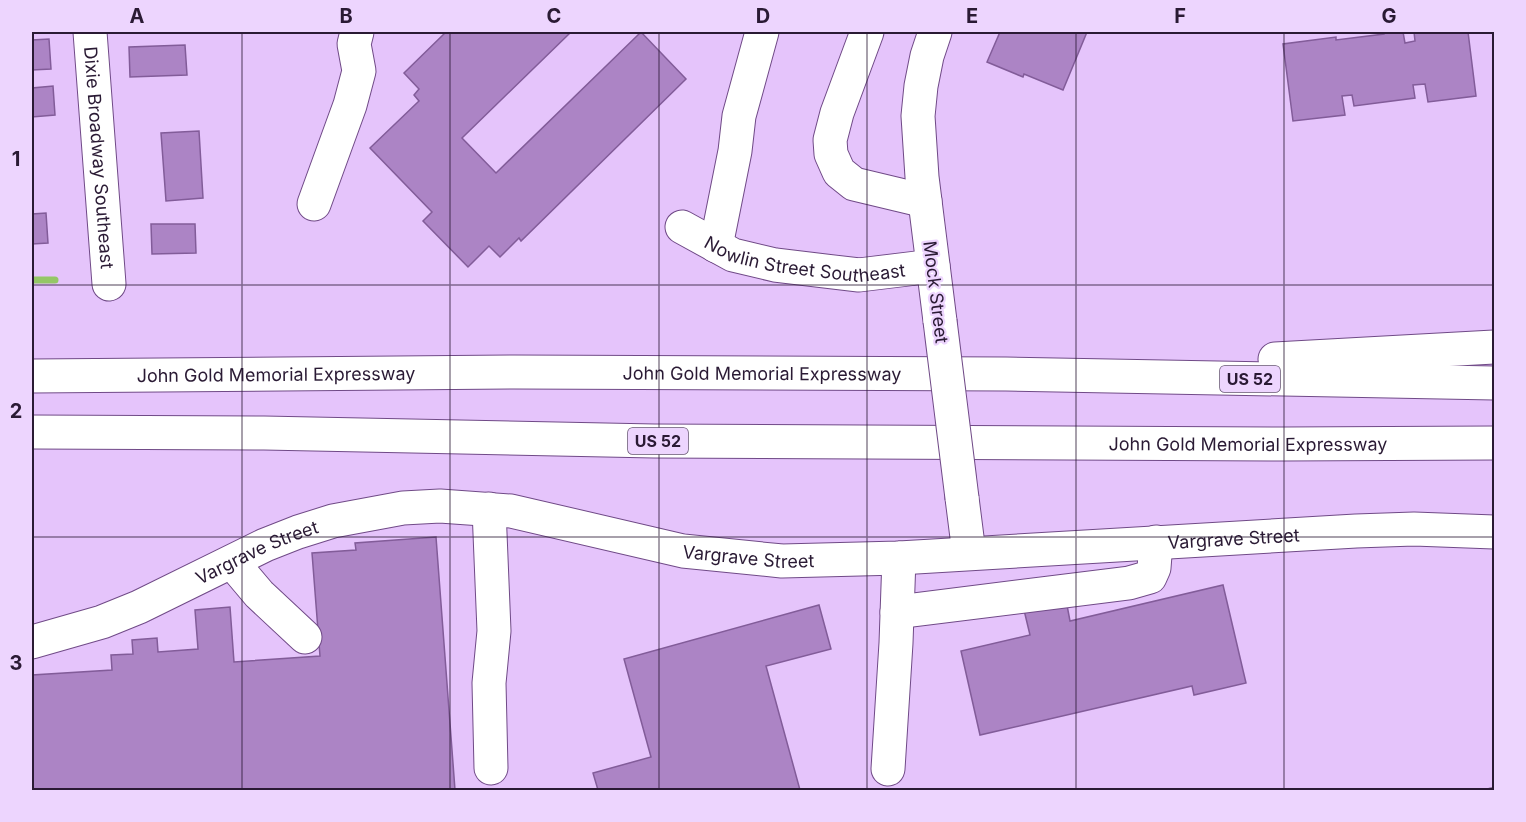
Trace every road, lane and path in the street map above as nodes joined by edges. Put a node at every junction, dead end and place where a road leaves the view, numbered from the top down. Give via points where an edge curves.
1 (90, 32) edge
2 (357, 32) edge
3 (762, 32) edge
4 (867, 32) edge
5 (935, 32) edge
6 (925, 201) junction
7 (314, 204) dead end
8 (682, 226) dead end
9 (716, 246) junction
10 (933, 266) junction
11 (109, 284) dead end
12 (1494, 347) edge
13 (1006, 374) junction
14 (33, 376) edge
15 (1494, 383) edge
16 (32, 432) edge
17 (1494, 443) edge
18 (1284, 444) junction
19 (1494, 465) edge
20 (489, 509) junction
21 (1494, 532) edge
22 (969, 553) junction
23 (1155, 555) junction
24 (899, 558) junction
25 (232, 562) junction
26 (897, 612) junction
27 (304, 638) dead end
28 (32, 642) edge
29 (491, 768) dead end
30 (888, 769) dead end

1 - 11 main road, Dixie Broadway Southeast
2 - 7 main road via 354,44 359,71
3 - 9 main road via 739,116
4 - 6 main road via 837,113 830,140 831,154 839,172 854,184
5 - 6 main road, Mock Street via 927,56 918,116
6 - 10 main road, Mock Street
8 - 9 main road, Nowlin Street Southeast
9 - 10 main road, Nowlin Street Southeast via 755,261 841,274
10 - 22 main road, Mock Street, bridge
12 - 13 main road
13 - 14 main road, John Gold Memorial Expressway / US 52 via 514,372
13 - 15 main road, John Gold Memorial Expressway / US 52
16 - 18 main road, John Gold Memorial Expressway / US 52 via 654,441
17 - 18 main road, John Gold Memorial Expressway / US 52
18 - 19 main road
20 - 24 main road, Vargrave Street via 683,551 733,557 782,561
20 - 25 main road, Vargrave Street via 440,506 368,513 298,532
20 - 29 main road via 495,631 489,683
21 - 23 main road, Vargrave Street via 1356,531
22 - 23 main road, Vargrave Street
22 - 24 main road, Vargrave Street
23 - 26 main road via 1150,577 1129,583
24 - 26 main road
25 - 27 main road
25 - 28 main road, Vargrave Street via 102,622
26 - 30 main road

